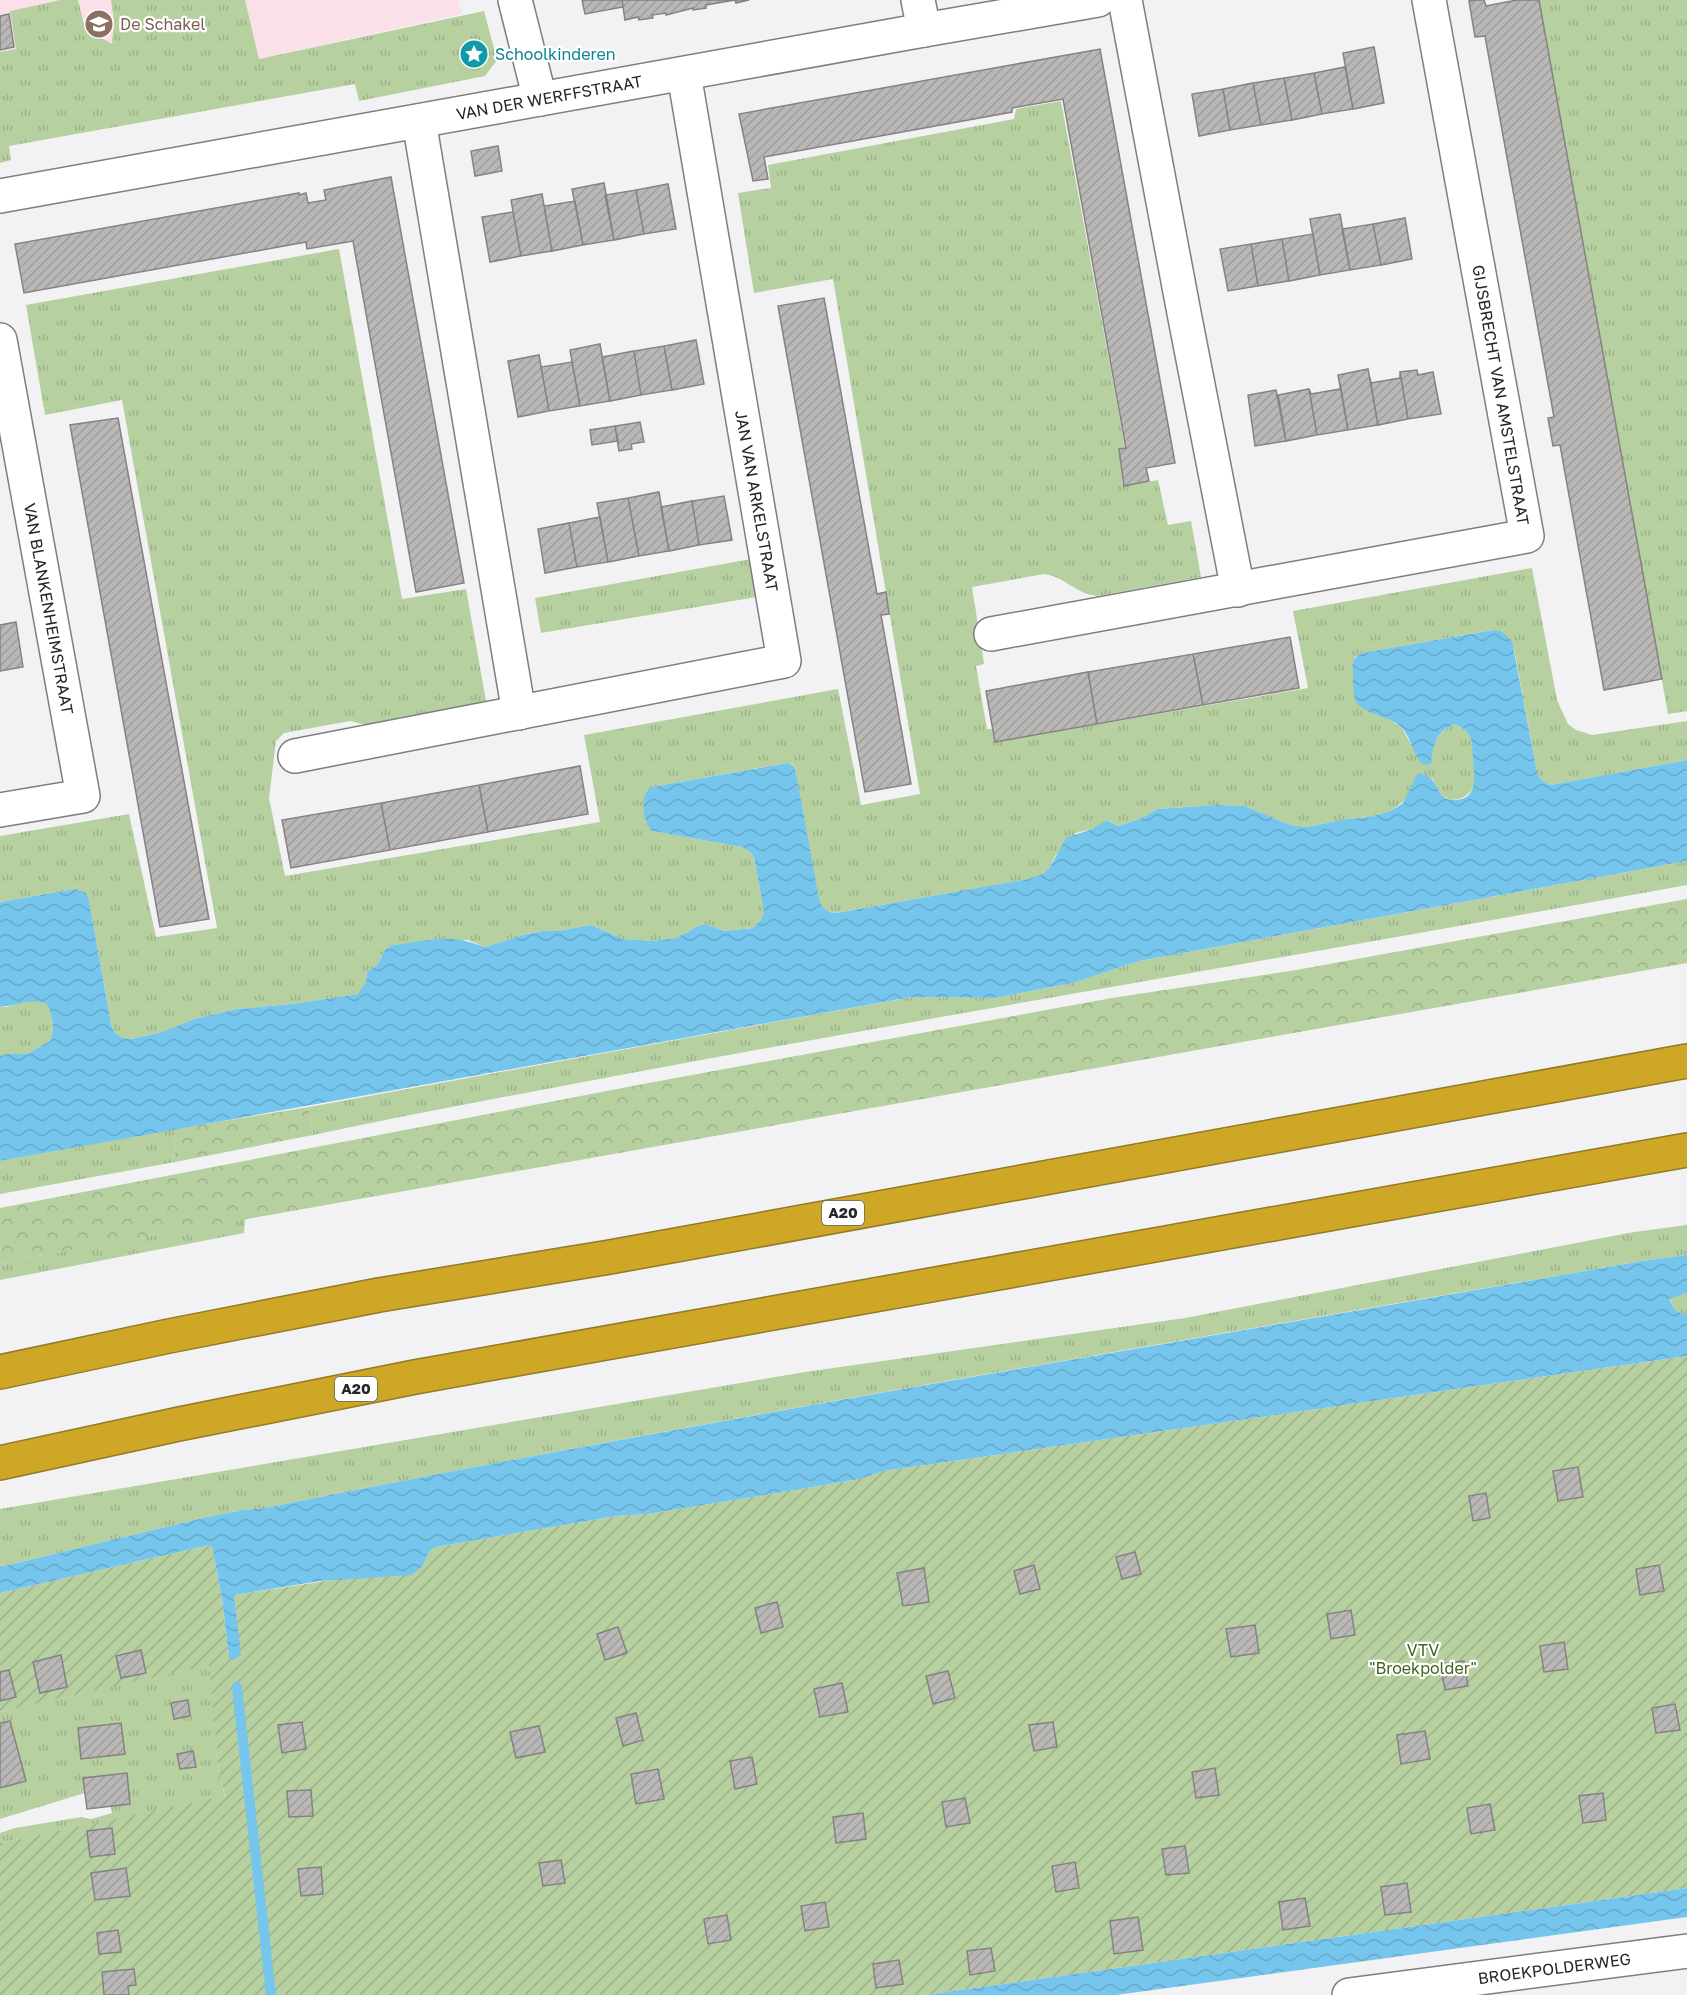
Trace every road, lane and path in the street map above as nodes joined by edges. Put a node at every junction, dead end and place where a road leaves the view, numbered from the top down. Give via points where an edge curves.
1 (515, 0) edge
2 (1098, 0) edge
3 (1125, 0) edge
4 (1429, 0) edge
5 (921, 15) edge
6 (684, 74) junction
7 (540, 99) junction
8 (419, 122) junction
9 (0, 196) edge
10 (0, 340) edge
11 (1239, 590) junction
12 (991, 634) dead end
13 (519, 713) junction
14 (295, 756) dead end
15 (0, 810) edge
16 (1687, 1061) edge
17 (1686, 1151) edge
18 (0, 1372) edge
19 (0, 1463) edge
20 (1687, 1951) edge
21 (1349, 1995) edge

1 - 7 street
2 - 5 street, VAN DER WERFFSTRAAT
3 - 11 street
4 - 11 street, GIJSBRECHT VAN AMSTELSTRAAT via 1527,536
5 - 6 street, VAN DER WERFFSTRAAT
6 - 7 street, VAN DER WERFFSTRAAT
6 - 13 street, JAN VAN ARKELSTRAAT via 784,661
7 - 8 street, VAN DER WERFFSTRAAT
8 - 9 street, VAN DER WERFFSTRAAT
8 - 13 street
10 - 15 street, VAN BLANKENHEIMSTRAAT via 83,796
11 - 12 street, GIJSBRECHT VAN AMSTELSTRAAT
13 - 14 street, JAN VAN ARKELSTRAAT
16 - 18 highway, A20 via 610,1257 379,1295
17 - 19 highway, A20 via 416,1377
20 - 21 street, BROEKPOLDERWEG

